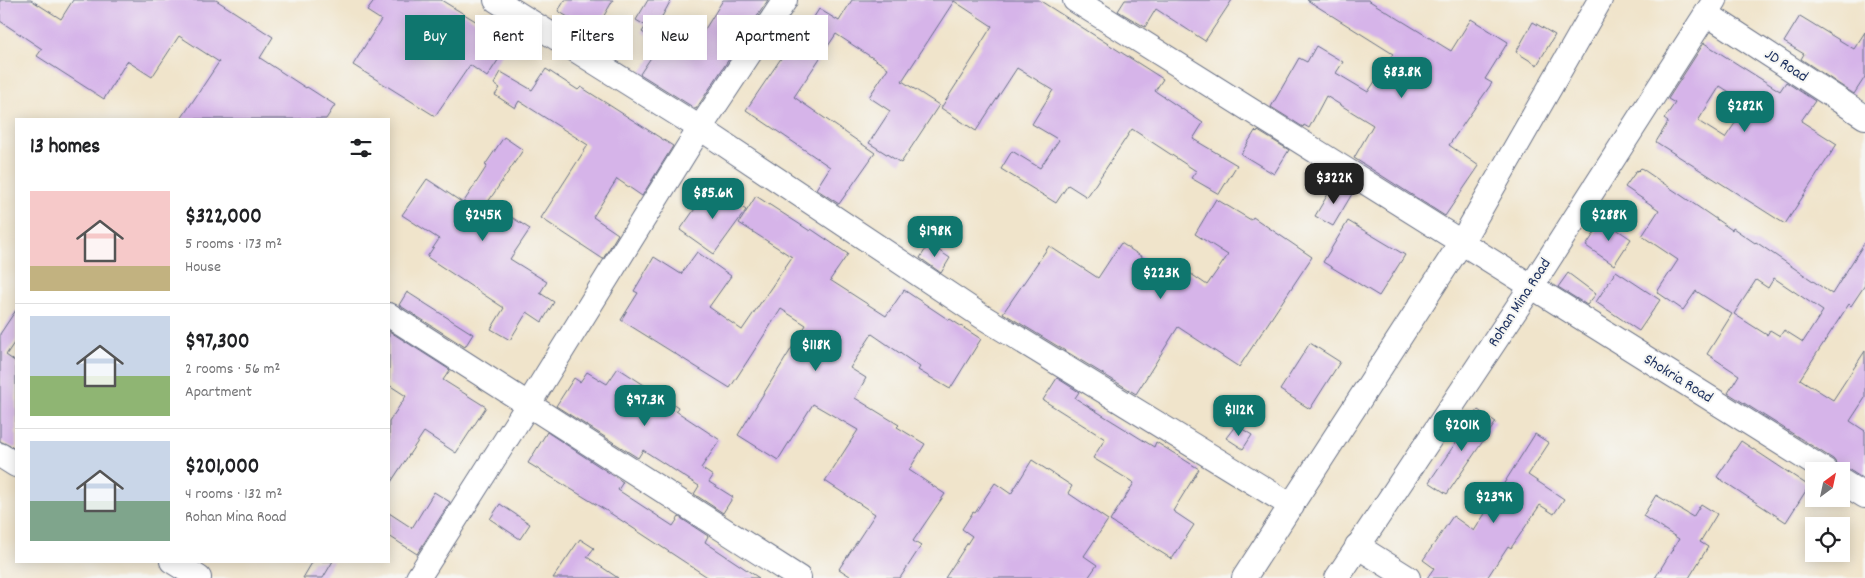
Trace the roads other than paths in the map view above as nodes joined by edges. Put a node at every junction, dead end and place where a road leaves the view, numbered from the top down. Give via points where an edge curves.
1 (496, 0) edge
2 (785, 0) edge
3 (1075, 0) edge
4 (1600, 0) edge
5 (1711, 7) edge
6 (1865, 117) edge
7 (700, 128) junction
8 (1461, 243) junction
9 (1531, 287) junction
10 (390, 316) edge
11 (528, 405) junction
12 (0, 455) edge
13 (1812, 462) edge
14 (15, 464) edge
15 (1850, 487) edge
16 (1865, 496) edge
17 (1292, 506) junction
18 (1357, 546) junction
19 (175, 563) edge
20 (199, 578) edge
21 (418, 578) edge
22 (799, 578) edge
23 (1244, 578) edge
24 (1336, 578) edge
25 (1408, 578) edge

1 - 7 street
2 - 7 street
3 - 8 street, Shokria Road
4 - 8 street
5 - 6 street, JD Road
5 - 9 street, Rohan Mina Road
7 - 11 street
7 - 17 street via 983,317
8 - 9 street, Shokria Road
8 - 17 street
9 - 13 street, Shokria Road
9 - 18 street, Rohan Mina Road
10 - 11 street
11 - 21 street
11 - 22 street
12 - 14 street
15 - 16 street
17 - 23 street
18 - 24 street, Rohan Mina Road
18 - 25 street
19 - 20 street

